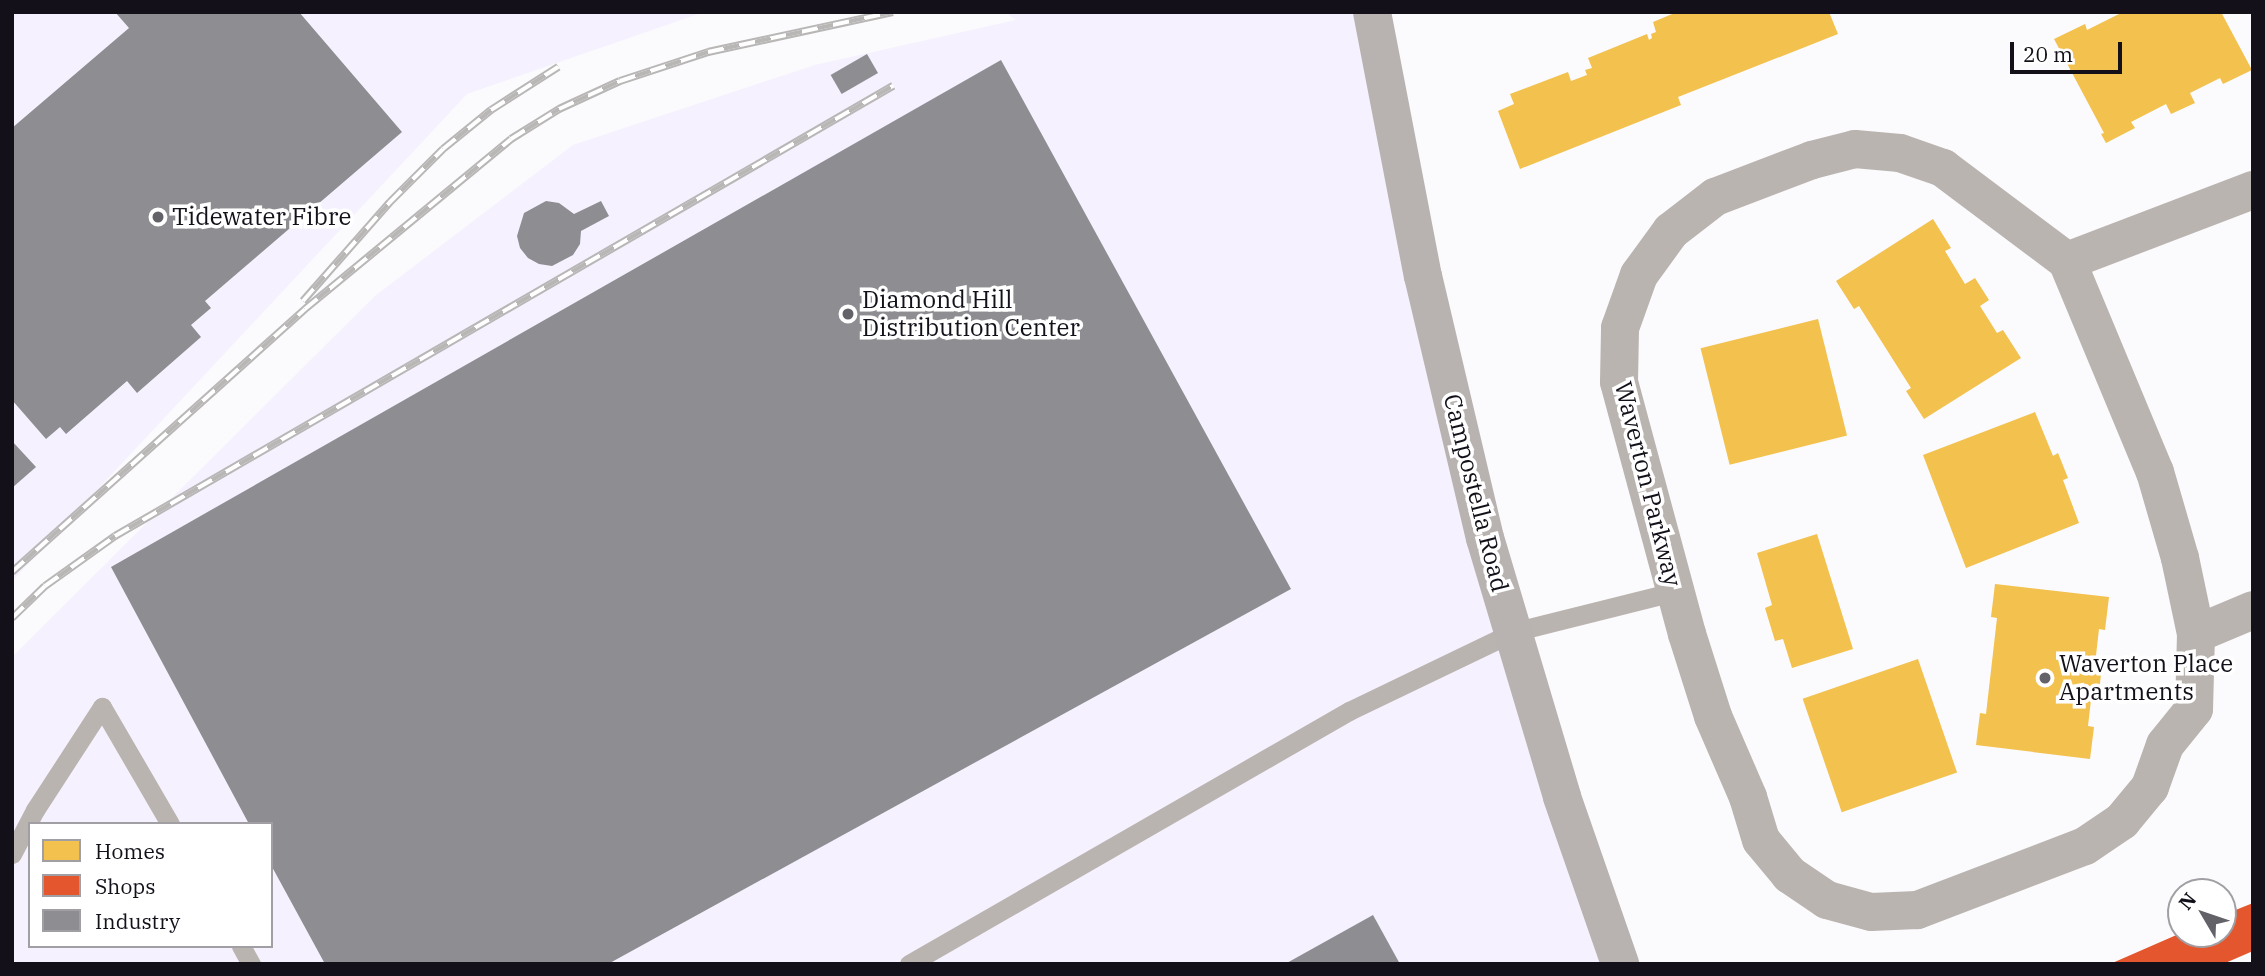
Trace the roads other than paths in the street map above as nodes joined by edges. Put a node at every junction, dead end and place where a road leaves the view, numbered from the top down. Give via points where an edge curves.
1 (1373, 12) edge
2 (2253, 190) edge
3 (2067, 261) junction
4 (1675, 592) junction
5 (2253, 610) edge
6 (1513, 632) junction
7 (2196, 634) junction
8 (29, 822) edge
9 (169, 822) edge
10 (28, 823) edge
11 (12, 854) edge
12 (242, 948) edge
13 (251, 964) edge
14 (909, 964) edge
15 (1620, 964) edge

1 - 6 main road, Campostella Road via 1423,276 1485,538
2 - 3 street
3 - 4 street, Waverton Parkway via 1943,169 1900,153 1855,149 1812,160 1715,197 1671,231 1639,275 1620,328 1619,382
3 - 7 street, Waverton Parkway via 2155,472
4 - 6 lane
4 - 7 street, Waverton Parkway via 1713,716 1761,839 1790,875 1827,900 1871,912 1917,910 2085,846 2122,821 2150,787 2165,745 2194,709
5 - 7 street
6 - 14 lane via 1349,711
6 - 15 main road, Campostella Road via 1562,797
8 - 9 lane via 102,707
10 - 11 lane
12 - 13 lane

